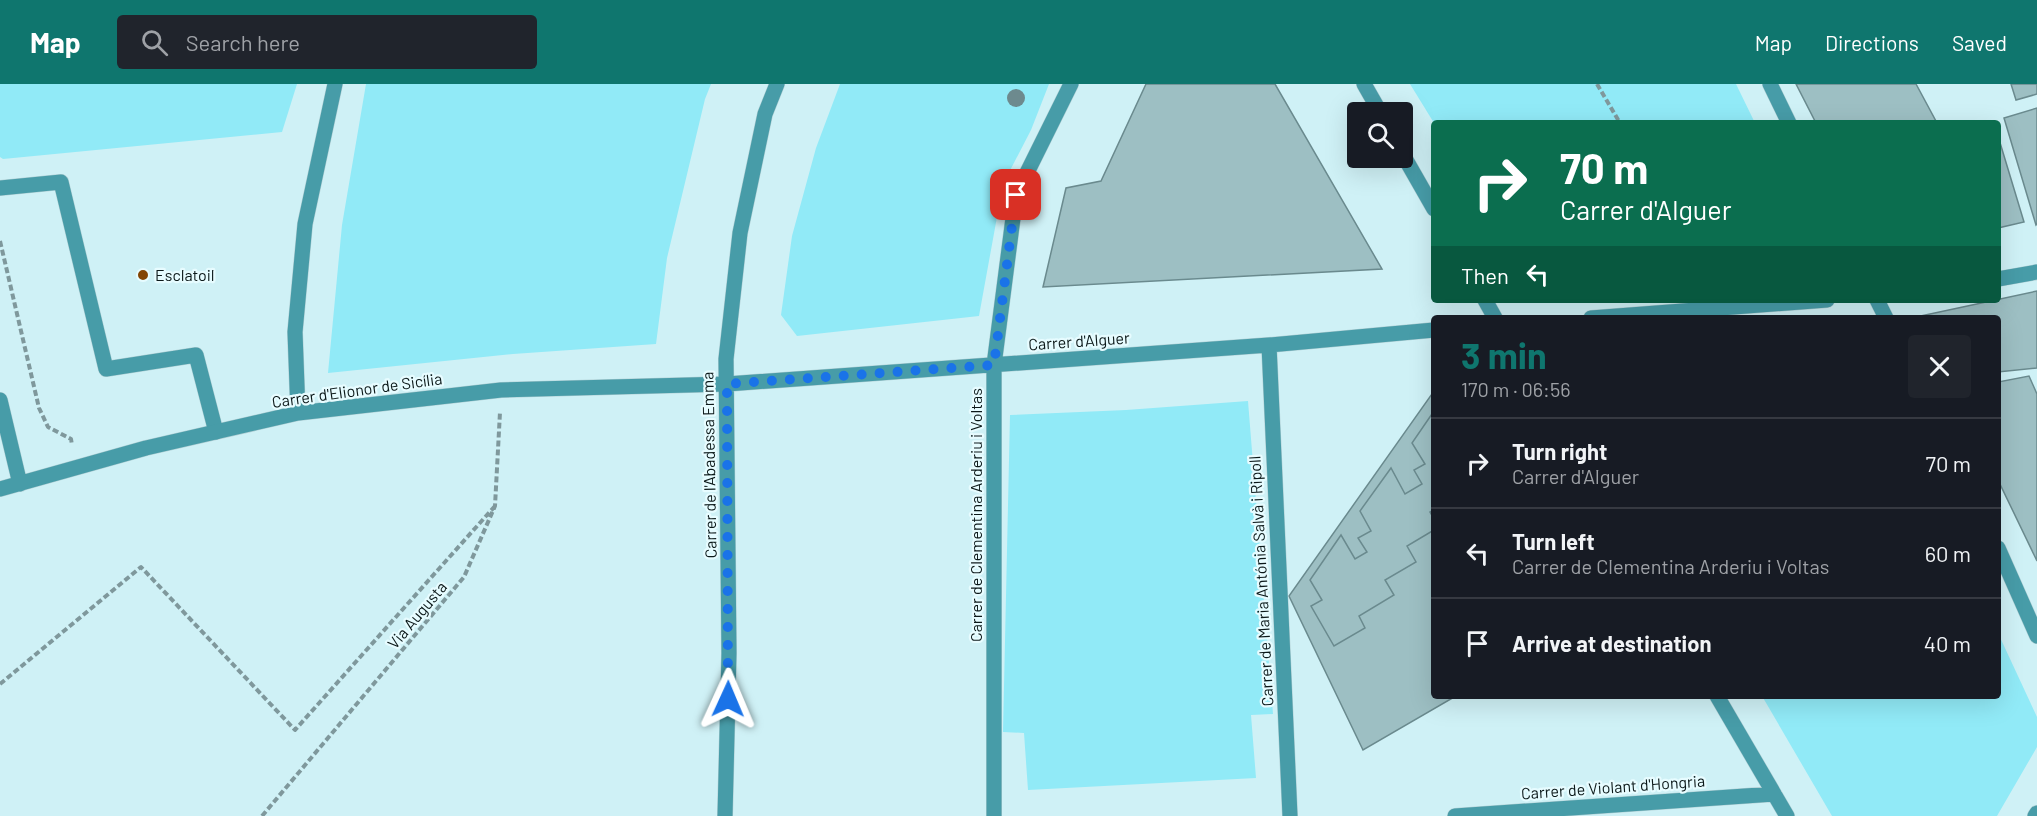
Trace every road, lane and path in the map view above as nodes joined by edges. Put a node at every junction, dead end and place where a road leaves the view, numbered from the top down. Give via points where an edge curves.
1 (335, 84) edge
2 (777, 84) edge
3 (1071, 84) edge
4 (1364, 84) edge
5 (1598, 84) edge
6 (1770, 84) edge
7 (1374, 102) edge
8 (1618, 120) edge
9 (1788, 120) edge
10 (1411, 168) edge
11 (0, 188) edge
12 (1431, 204) edge
13 (0, 242) edge
14 (2037, 272) edge
15 (2001, 278) edge
16 (1788, 303) edge
17 (1630, 315) edge
18 (1431, 330) edge
19 (1269, 345) junction
20 (994, 365) junction
21 (727, 384) junction
22 (501, 390) junction
23 (0, 399) edge
24 (298, 412) junction
25 (216, 432) junction
26 (77, 468) junction
27 (20, 484) junction
28 (0, 489) edge
29 (495, 506) junction
30 (2001, 555) edge
31 (2037, 636) edge
32 (0, 684) edge
33 (1719, 699) edge
34 (1774, 794) junction
35 (262, 816) edge
36 (725, 816) edge
37 (994, 816) edge
38 (1290, 816) edge
39 (1455, 816) edge
40 (1787, 816) edge

1 - 24 street via 305,224 295,332
2 - 21 street, Carrer de l'Abadessa Emma via 765,114 740,233 726,359
3 - 20 street, Carrer de Clementina Arderiu i Voltas via 1016,195
4 - 7 street
5 - 8 path
6 - 9 street
10 - 12 street
11 - 25 street via 61,182 106,369 196,355
13 - 26 path via 39,408 48,427 71,439
14 - 15 street
16 - 17 street
18 - 19 street, Carrer d'Alguer
19 - 20 street, Carrer d'Alguer
19 - 38 street, Carrer de Maria Antónia Salvà i Ripoll
20 - 21 street, Carrer d'Alguer
20 - 37 street, Carrer de Clementina Arderiu i Voltas
21 - 22 street, Carrer d'Elionor de Sicília
21 - 36 street, Carrer de l'Abadessa Emma via 729,653
22 - 24 street, Carrer d'Elionor de Sicília
22 - 29 path, Via Augusta
23 - 27 street
24 - 25 street, Carrer d'Elionor de Sicília
25 - 26 street, Carrer d'Elionor de Sicília
26 - 27 street, Carrer d'Elionor de Sicília
27 - 28 street, Carrer d'Elionor de Sicília
29 - 32 path via 295,730 141,567
29 - 35 path, Via Augusta via 464,577
30 - 31 street
33 - 34 street
34 - 39 street, Carrer de Violant d'Hongria
34 - 40 street

